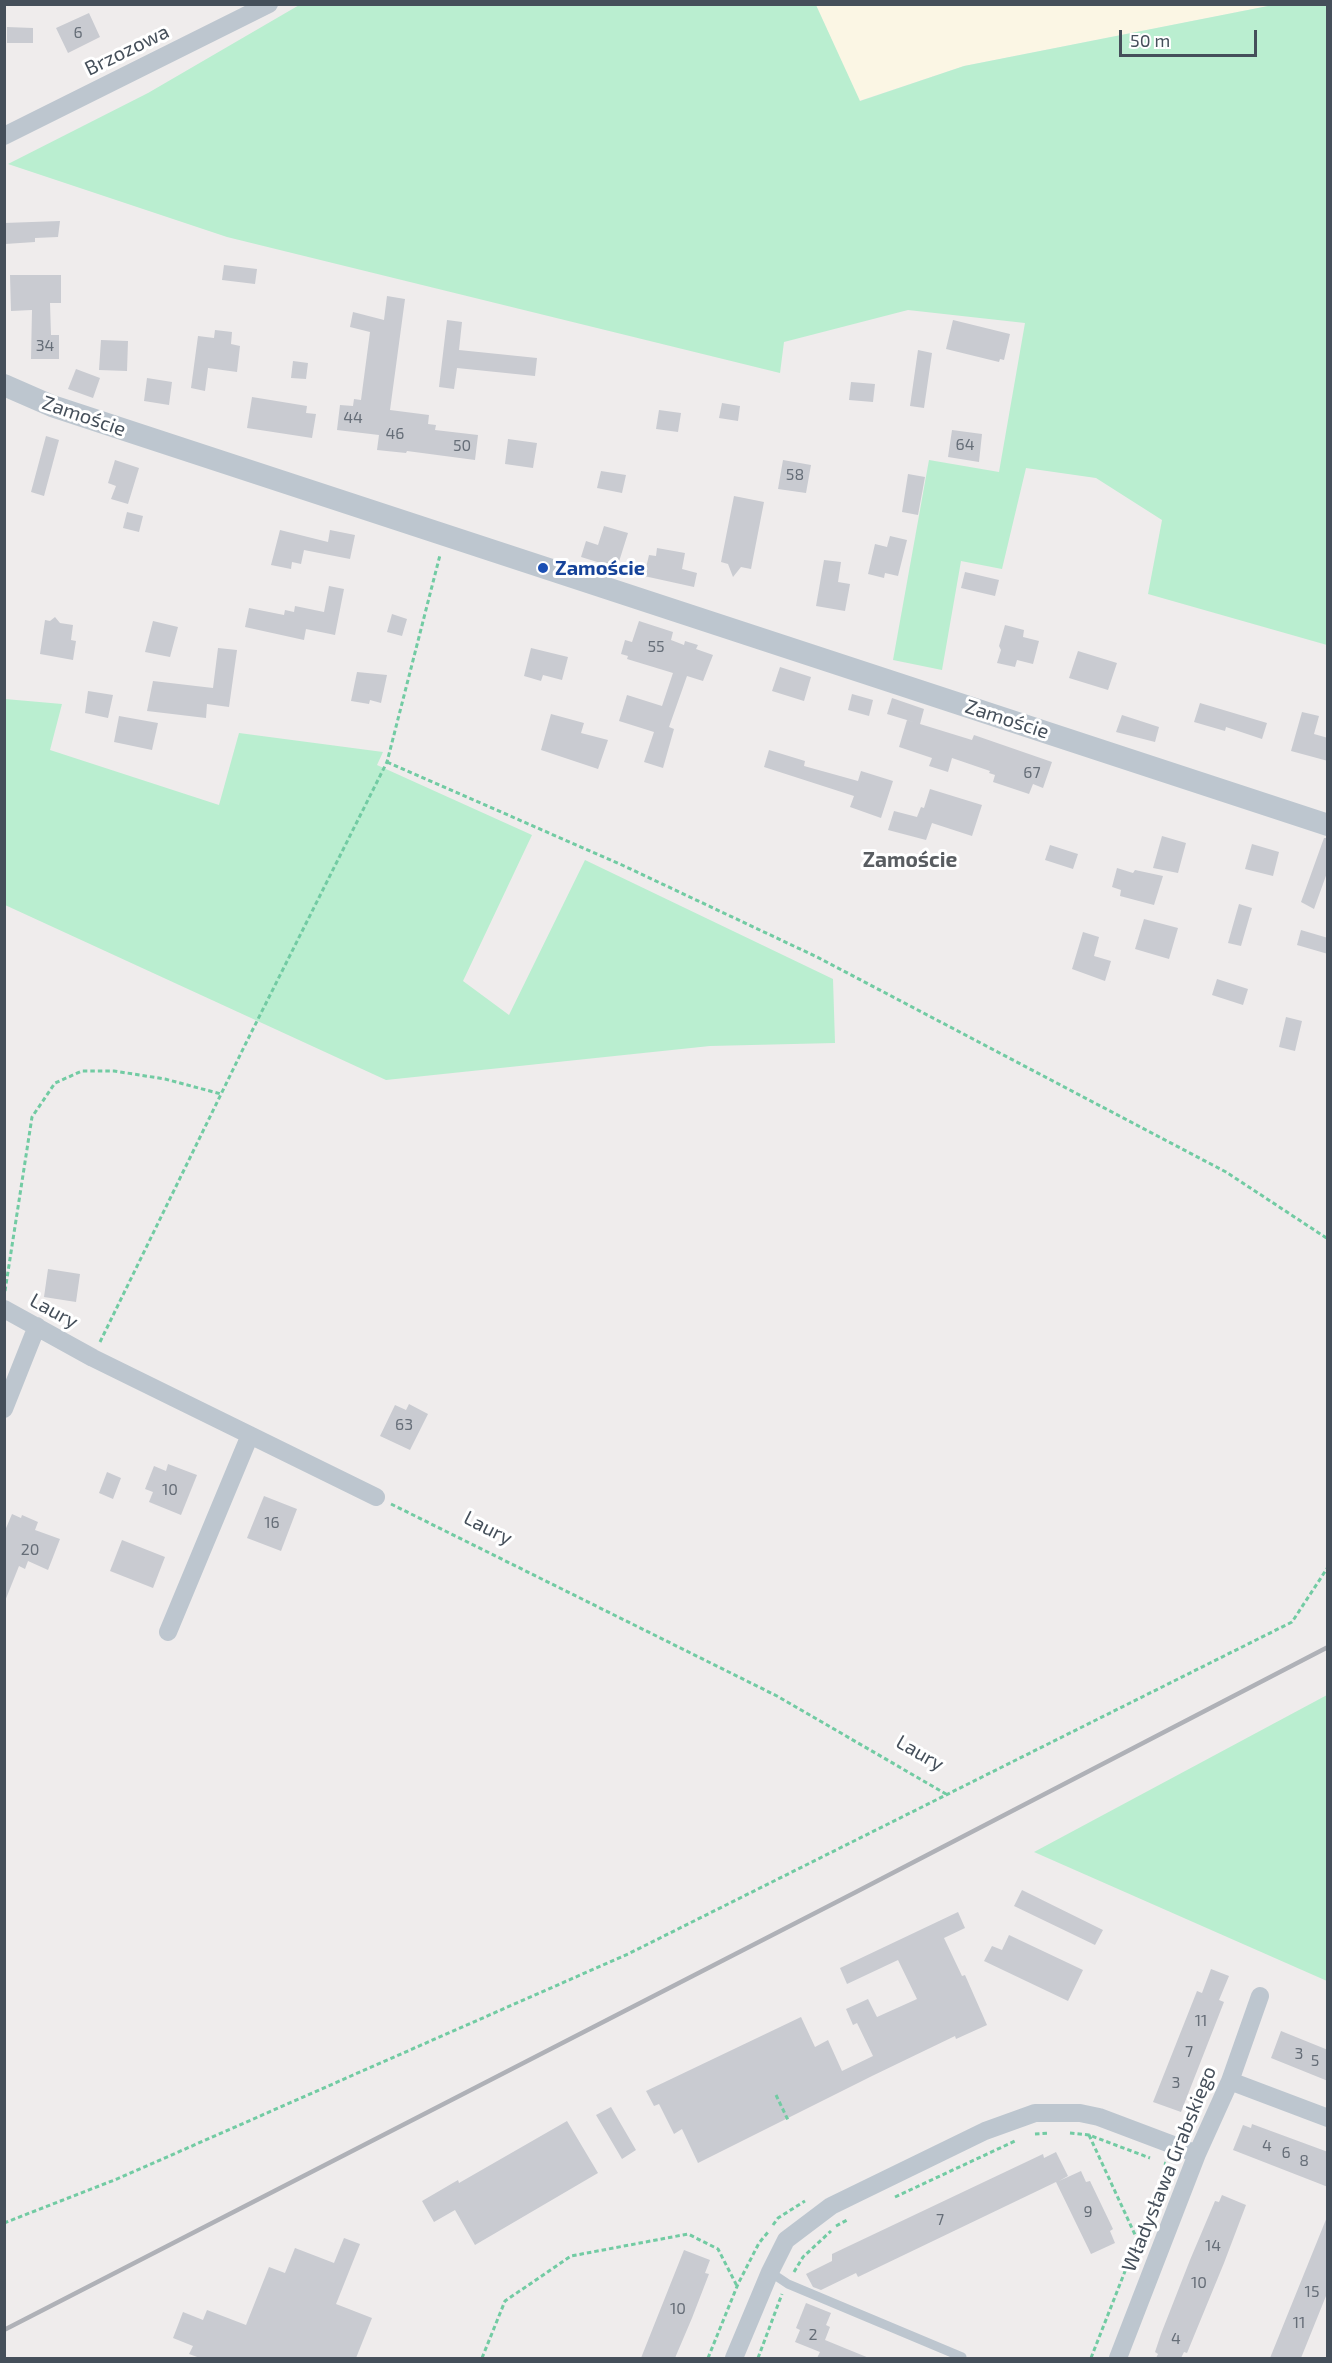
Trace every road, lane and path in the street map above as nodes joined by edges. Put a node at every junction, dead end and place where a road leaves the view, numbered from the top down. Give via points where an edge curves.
1 (269, 4) edge
2 (233, 13) edge
3 (4, 136) edge
4 (4, 386) edge
5 (445, 536) junction
6 (387, 762) junction
7 (1328, 825) edge
8 (221, 1094) junction
9 (1328, 1239) edge
10 (4, 1293) edge
11 (4, 1309) edge
12 (37, 1326) junction
13 (93, 1358) junction
14 (4, 1409) edge
15 (250, 1435) junction
16 (376, 1497) joint
17 (1328, 1567) edge
18 (168, 1632) dead end
19 (947, 1794) junction
20 (1260, 1996) dead end
21 (1230, 2081) junction
22 (776, 2095) dead end
23 (1328, 2118) edge
24 (788, 2120) dead end
25 (1061, 2132) dead end
26 (1051, 2133) dead end
27 (1030, 2134) dead end
28 (1089, 2135) junction
29 (1020, 2139) dead end
30 (1197, 2154) junction
31 (891, 2199) dead end
32 (851, 2218) dead end
33 (4, 2223) edge
34 (1138, 2240) junction
35 (770, 2272) junction
36 (788, 2284) junction
37 (962, 2357) dead end
38 (482, 2358) edge
39 (708, 2358) edge
40 (734, 2358) edge
41 (758, 2358) edge
42 (1091, 2358) edge
43 (1118, 2358) edge

1 - 2 street, Brzozowa
2 - 3 street, Brzozowa
4 - 5 street, Zamoście via 52,406
5 - 6 path
5 - 7 street, Zamoście
6 - 8 path
6 - 9 path via 622,865 817,957 1226,1172
8 - 10 path via 114,1071 82,1071 55,1083 32,1117
8 - 13 path
11 - 12 street, Laury
12 - 13 street, Laury
12 - 14 street
13 - 15 street, Laury
15 - 16 street, Laury
15 - 18 street
16 - 19 path, Laury via 777,1696
17 - 19 path via 1292,1622
19 - 33 path via 628,1954 117,2179
20 - 21 street, Władysława Grabskiego
21 - 23 street
21 - 30 street, Władysława Grabskiego
22 - 24 path
25 - 28 path
26 - 27 path
28 - 34 path
28 - 34 path via 1167,2164
29 - 31 path
30 - 35 street via 1099,2117 1061,2111 1035,2113 985,2131 831,2206 786,2240
30 - 43 street, Władysława Grabskiego
32 - 36 path via 803,2257
34 - 42 path
35 - 36 lane
35 - 40 street
36 - 37 lane
36 - 41 path
38 - 39 path via 505,2301 571,2256 688,2234 718,2249 737,2286

